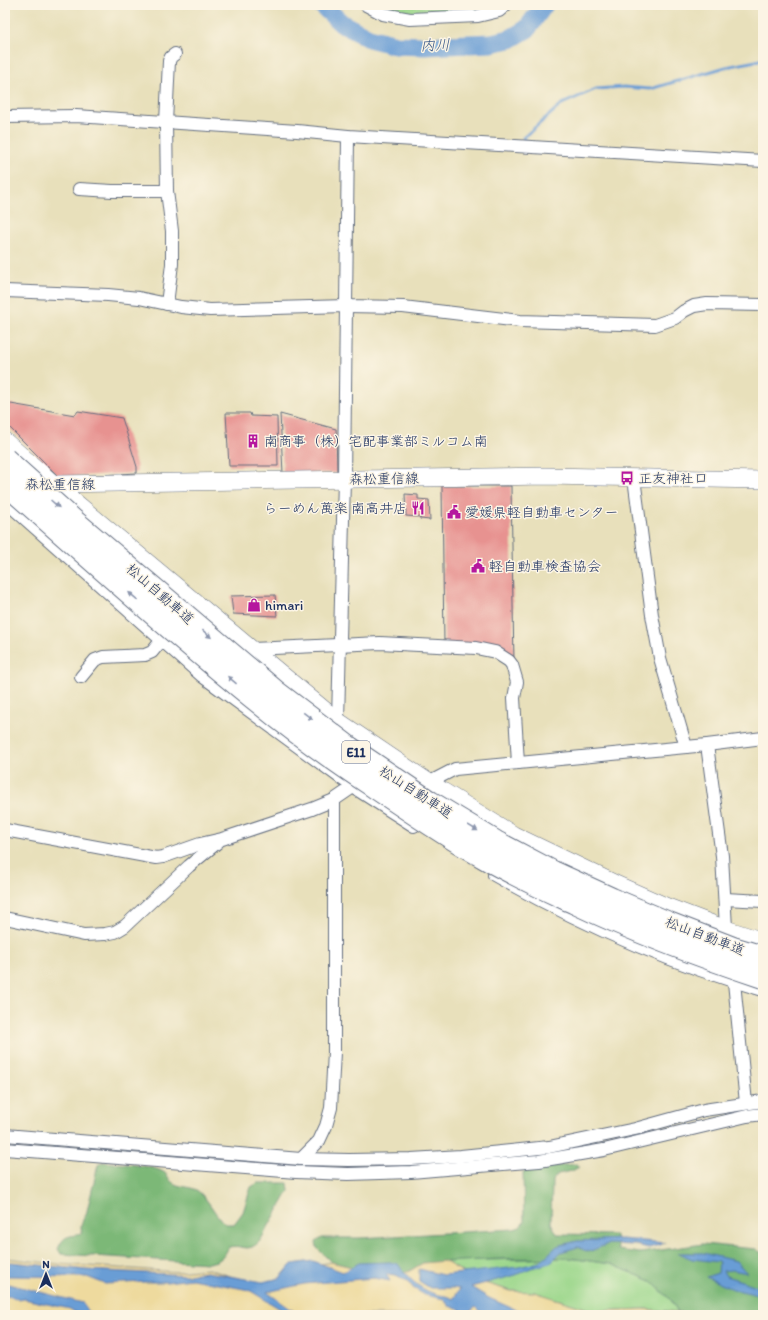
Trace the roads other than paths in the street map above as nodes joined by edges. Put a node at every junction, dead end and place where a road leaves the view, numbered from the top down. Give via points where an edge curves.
1 (366, 5) edge
2 (506, 5) edge
3 (175, 54) dead end
4 (5, 117) edge
5 (166, 122) junction
6 (348, 136) junction
7 (763, 160) edge
8 (79, 189) dead end
9 (167, 191) junction
10 (5, 291) edge
11 (167, 304) junction
12 (763, 305) edge
13 (346, 306) junction
14 (5, 440) edge
15 (5, 459) edge
16 (634, 478) junction
17 (344, 479) junction
18 (763, 480) edge
19 (5, 483) edge
20 (55, 484) junction
21 (5, 501) edge
22 (161, 641) junction
23 (340, 646) junction
24 (253, 649) junction
25 (81, 677) dead end
26 (338, 720) junction
27 (763, 738) edge
28 (707, 745) junction
29 (686, 747) junction
30 (518, 763) junction
31 (430, 782) junction
32 (353, 787) junction
33 (334, 800) junction
34 (5, 830) edge
35 (222, 839) junction
36 (725, 899) junction
37 (763, 901) edge
38 (5, 918) edge
39 (726, 928) junction
40 (763, 940) edge
41 (763, 957) edge
42 (763, 977) edge
43 (734, 982) junction
44 (763, 990) edge
45 (763, 1101) edge
46 (746, 1103) junction
47 (763, 1114) edge
48 (5, 1135) edge
49 (5, 1149) edge
50 (300, 1159) junction

1 - 2 street via 383,14 410,19 478,16 498,11
3 - 5 street via 169,61
4 - 5 street via 76,116
5 - 6 street
5 - 9 street
6 - 7 street
6 - 13 street
8 - 9 street
9 - 11 street via 172,257
10 - 11 street via 108,295
11 - 13 street via 210,310
12 - 13 street via 694,306 675,318 655,324 520,321 403,307
13 - 17 street
14 - 20 street
15 -> 41 highway, 松山自動車道 / E11, bridge via 275,692 350,748 430,802 496,842 560,875 671,924
16 - 17 main road, 森松重信線 via 546,476
16 - 18 main road, 森松重信線
16 - 29 street via 660,658
17 - 20 main road, 森松重信線
17 - 23 street
19 - 20 main road, 森松重信線
42 -> 19 highway, 松山自動車道 / E11, bridge via 664,942 591,911 485,858 420,818 340,764 263,707
20 - 24 street
21 - 22 street
22 - 25 street via 152,652 145,655 103,657 95,660
22 - 32 street via 202,676
23 - 24 street
23 - 26 street
23 - 30 street via 380,643 476,648 495,652 509,660 517,682 514,698
24 - 26 street
26 - 31 street
27 - 28 street
28 - 29 street
28 - 36 street via 722,856
29 - 30 street
30 - 31 street via 456,769
31 - 32 street
31 - 39 street via 514,834 668,906
32 - 33 street
32 - 43 street via 464,858 518,888 602,930 680,963
33 - 35 street
33 - 50 street via 334,1036 331,1108 319,1140
34 - 35 street via 156,858
35 - 38 street via 115,932 95,936 84,935
36 - 37 street
36 - 39 street
39 - 40 street
43 - 44 street
43 - 46 street
45 - 46 street
46 - 50 street via 704,1110 635,1129 549,1147 411,1159
47 - 49 street via 597,1151 539,1161 410,1172 296,1172
48 - 50 street

